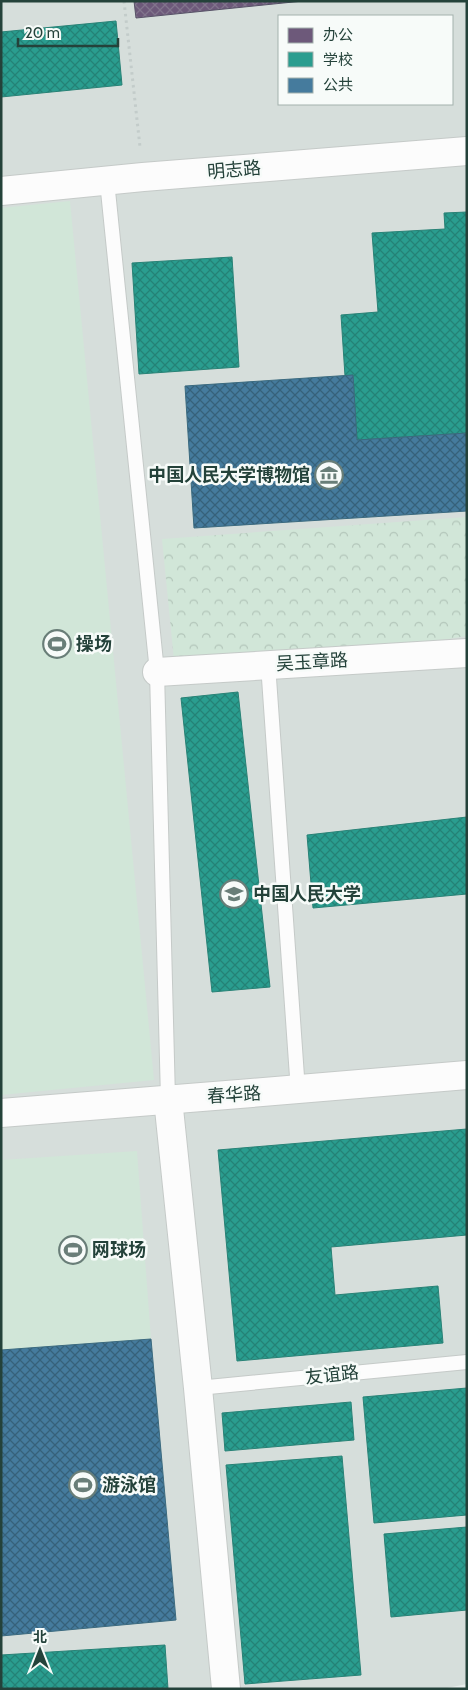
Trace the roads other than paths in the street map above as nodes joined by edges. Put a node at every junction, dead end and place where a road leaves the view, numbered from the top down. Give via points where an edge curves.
1 (467, 151) edge
2 (107, 181) junction
3 (1, 192) edge
4 (467, 653) edge
5 (268, 664) junction
6 (157, 672) junction
7 (467, 1076) edge
8 (298, 1091) junction
9 (168, 1099) junction
10 (1, 1113) edge
11 (467, 1362) edge
12 (198, 1388) junction
13 (226, 1689) edge

1 - 2 street, 明志路
2 - 3 street, 明志路
2 - 6 lane
4 - 5 street, 吴玉章路
5 - 6 street, 吴玉章路
5 - 8 lane
6 - 9 lane
7 - 8 street, 春华路
8 - 9 street, 春华路
9 - 10 street, 春华路
9 - 12 street
11 - 12 lane, 友谊路
12 - 13 street

